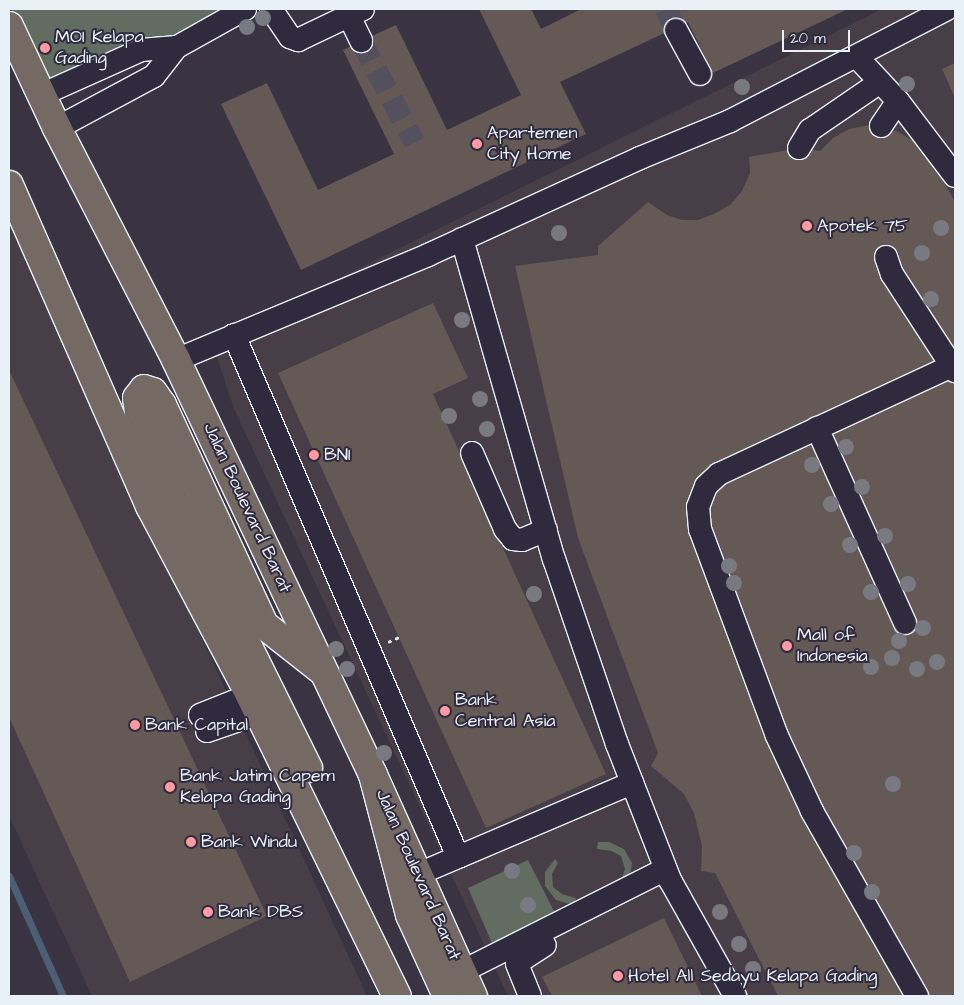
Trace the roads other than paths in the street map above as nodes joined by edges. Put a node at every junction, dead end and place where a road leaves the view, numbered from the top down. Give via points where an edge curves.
1 (245, 9) edge
2 (271, 9) edge
3 (947, 9) edge
4 (356, 12) edge
5 (9, 26) edge
6 (676, 30) tunnel mouth
7 (361, 41) tunnel mouth
8 (177, 47) junction
9 (857, 57) junction
10 (700, 74) dead end
11 (880, 82) junction
12 (41, 95) junction
13 (898, 101) junction
14 (881, 126) dead end
15 (57, 128) junction
16 (798, 148) dead end
17 (955, 176) edge
18 (9, 185) edge
19 (462, 239) junction
20 (886, 257) dead end
21 (234, 335) junction
22 (176, 360) junction
23 (954, 369) edge
24 (817, 428) junction
25 (472, 453) dead end
26 (546, 530) junction
27 (905, 623) dead end
28 (324, 671) junction
29 (255, 704) junction
30 (204, 723) dead end
31 (373, 775) junction
32 (632, 783) junction
33 (458, 857) junction
34 (416, 875) junction
35 (668, 875) junction
36 (342, 881) junction
37 (462, 972) junction
38 (397, 996) edge
39 (447, 996) edge
40 (473, 996) edge
41 (530, 996) edge
42 (735, 996) edge
43 (917, 996) edge

1 - 8 street
2 - 4 street via 286,32 298,40
3 - 9 street
4 - 7 street
5 - 12 main road, Jalan Boulevard Barat
6 - 10 street
8 - 12 street via 142,50
8 - 15 street via 154,76
9 - 11 street
9 - 19 street via 730,121
11 - 13 street
11 - 16 street via 810,130
12 - 15 main road, Jalan Boulevard Barat
13 - 14 street
13 - 17 street
15 - 22 main road, Jalan Boulevard Barat
18 - 29 main road via 150,506
19 - 21 street
19 - 26 street
20 - 23 street via 892,274
21 - 22 street
21 - 33 street
22 - 28 main road, Jalan Boulevard Barat
23 - 24 street
24 - 27 street
24 - 43 street via 719,474 706,486 698,507 700,529 776,736 812,811
25 - 26 street via 505,529 513,539 522,540
26 - 32 street
28 - 31 main road, Jalan Boulevard Barat
28 - 36 main road via 264,625 162,405 153,392 144,389 137,398 140,412 174,497 330,816
29 - 30 street
29 - 36 main road
31 - 34 main road, Jalan Boulevard Barat
31 - 39 main road via 410,915
32 - 33 street
32 - 35 street
33 - 34 street
34 - 37 main road, Jalan Boulevard Barat
35 - 37 street
35 - 41 street via 517,962
35 - 42 street
36 - 38 main road
37 - 40 main road, Jalan Boulevard Barat

